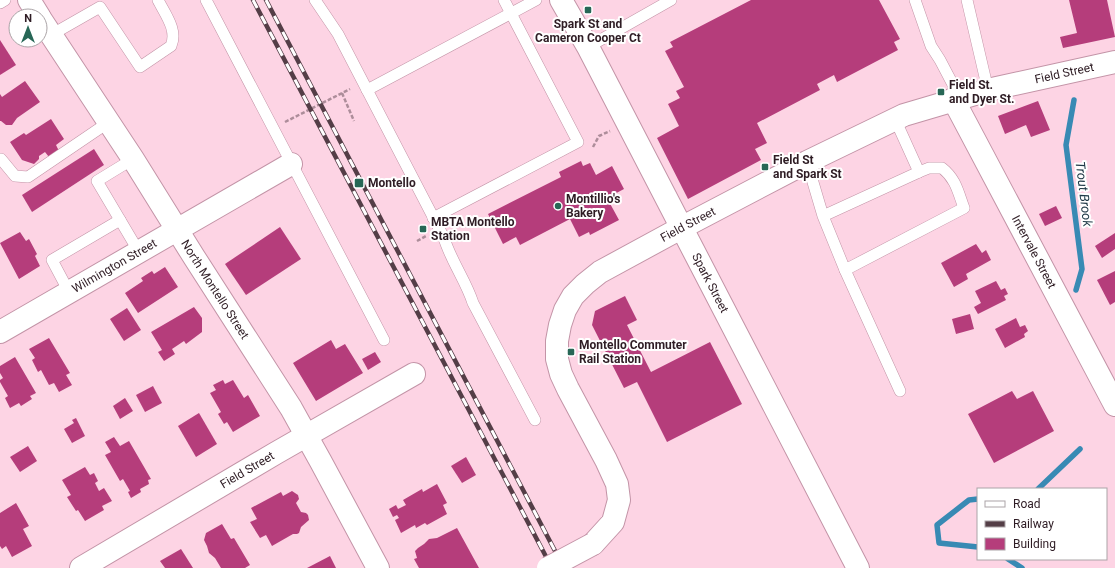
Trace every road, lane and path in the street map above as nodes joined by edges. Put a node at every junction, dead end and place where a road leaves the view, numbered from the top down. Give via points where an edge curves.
1 (5, 0) edge
2 (158, 0) edge
3 (206, 0) edge
4 (504, 0) edge
5 (536, 0) edge
6 (561, 0) edge
7 (671, 0) edge
8 (915, 0) edge
9 (967, 0) edge
10 (319, 1) edge
11 (0, 3) edge
12 (511, 13) junction
13 (48, 22) edge
14 (48, 30) edge
15 (588, 47) junction
16 (1115, 62) edge
17 (365, 86) junction
18 (988, 90) junction
19 (342, 93) junction
20 (957, 99) junction
21 (895, 119) junction
22 (354, 121) dead end
23 (109, 122) junction
24 (273, 128) junction
25 (1, 159) edge
26 (133, 159) junction
27 (807, 162) junction
28 (291, 164) junction
29 (919, 172) junction
30 (822, 216) junction
31 (433, 218) junction
32 (120, 220) junction
33 (681, 228) junction
34 (177, 230) junction
35 (139, 252) junction
36 (845, 270) junction
37 (69, 292) junction
38 (0, 332) edge
39 (384, 340) dead end
40 (414, 374) dead end
41 (900, 391) dead end
42 (1115, 405) edge
43 (535, 420) dead end
44 (307, 435) junction
45 (81, 568) edge
46 (378, 568) edge
47 (548, 568) edge
48 (858, 568) edge

1 - 11 lane
2 - 13 lane via 171,26 173,41 171,46 140,67 100,7
3 - 24 lane
4 - 12 lane
5 - 12 lane
6 - 15 street, Spark Street
7 - 15 lane
8 - 20 lane via 931,46
9 - 18 lane
10 - 17 lane
12 - 17 lane
12 - 31 lane via 578,142
14 - 23 street, North Montello Street
15 - 33 street, Spark Street
16 - 18 street, Field Street
17 - 19 path
17 - 31 lane
18 - 20 street, Field Street
19 - 22 path
19 - 24 path
20 - 21 street, Field Street
20 - 42 street, Intervale Street
21 - 27 street, Field Street
21 - 29 lane
23 - 25 lane via 28,177 15,176
23 - 26 street, North Montello Street
24 - 28 lane
26 - 32 lane via 97,181
26 - 34 street, North Montello Street
27 - 30 lane
27 - 33 street, Field Street
28 - 34 street, Wilmington Street
28 - 39 lane
29 - 30 lane
29 - 36 lane via 929,168 942,168 950,174 964,208
30 - 36 lane
31 - 43 lane via 473,303
32 - 35 lane
32 - 37 lane via 52,260
33 - 47 street, Field Street, bridge via 600,272 573,296 565,310 557,342 557,359 561,374 606,460 617,484 619,500 613,522 593,544
33 - 48 street, Spark Street
34 - 35 street, Wilmington Street
34 - 44 street, North Montello Street
35 - 37 street, Wilmington Street
36 - 41 lane
37 - 38 street, Wilmington Street
40 - 44 street, Field Street
44 - 45 street, Field Street
44 - 46 street, North Montello Street

